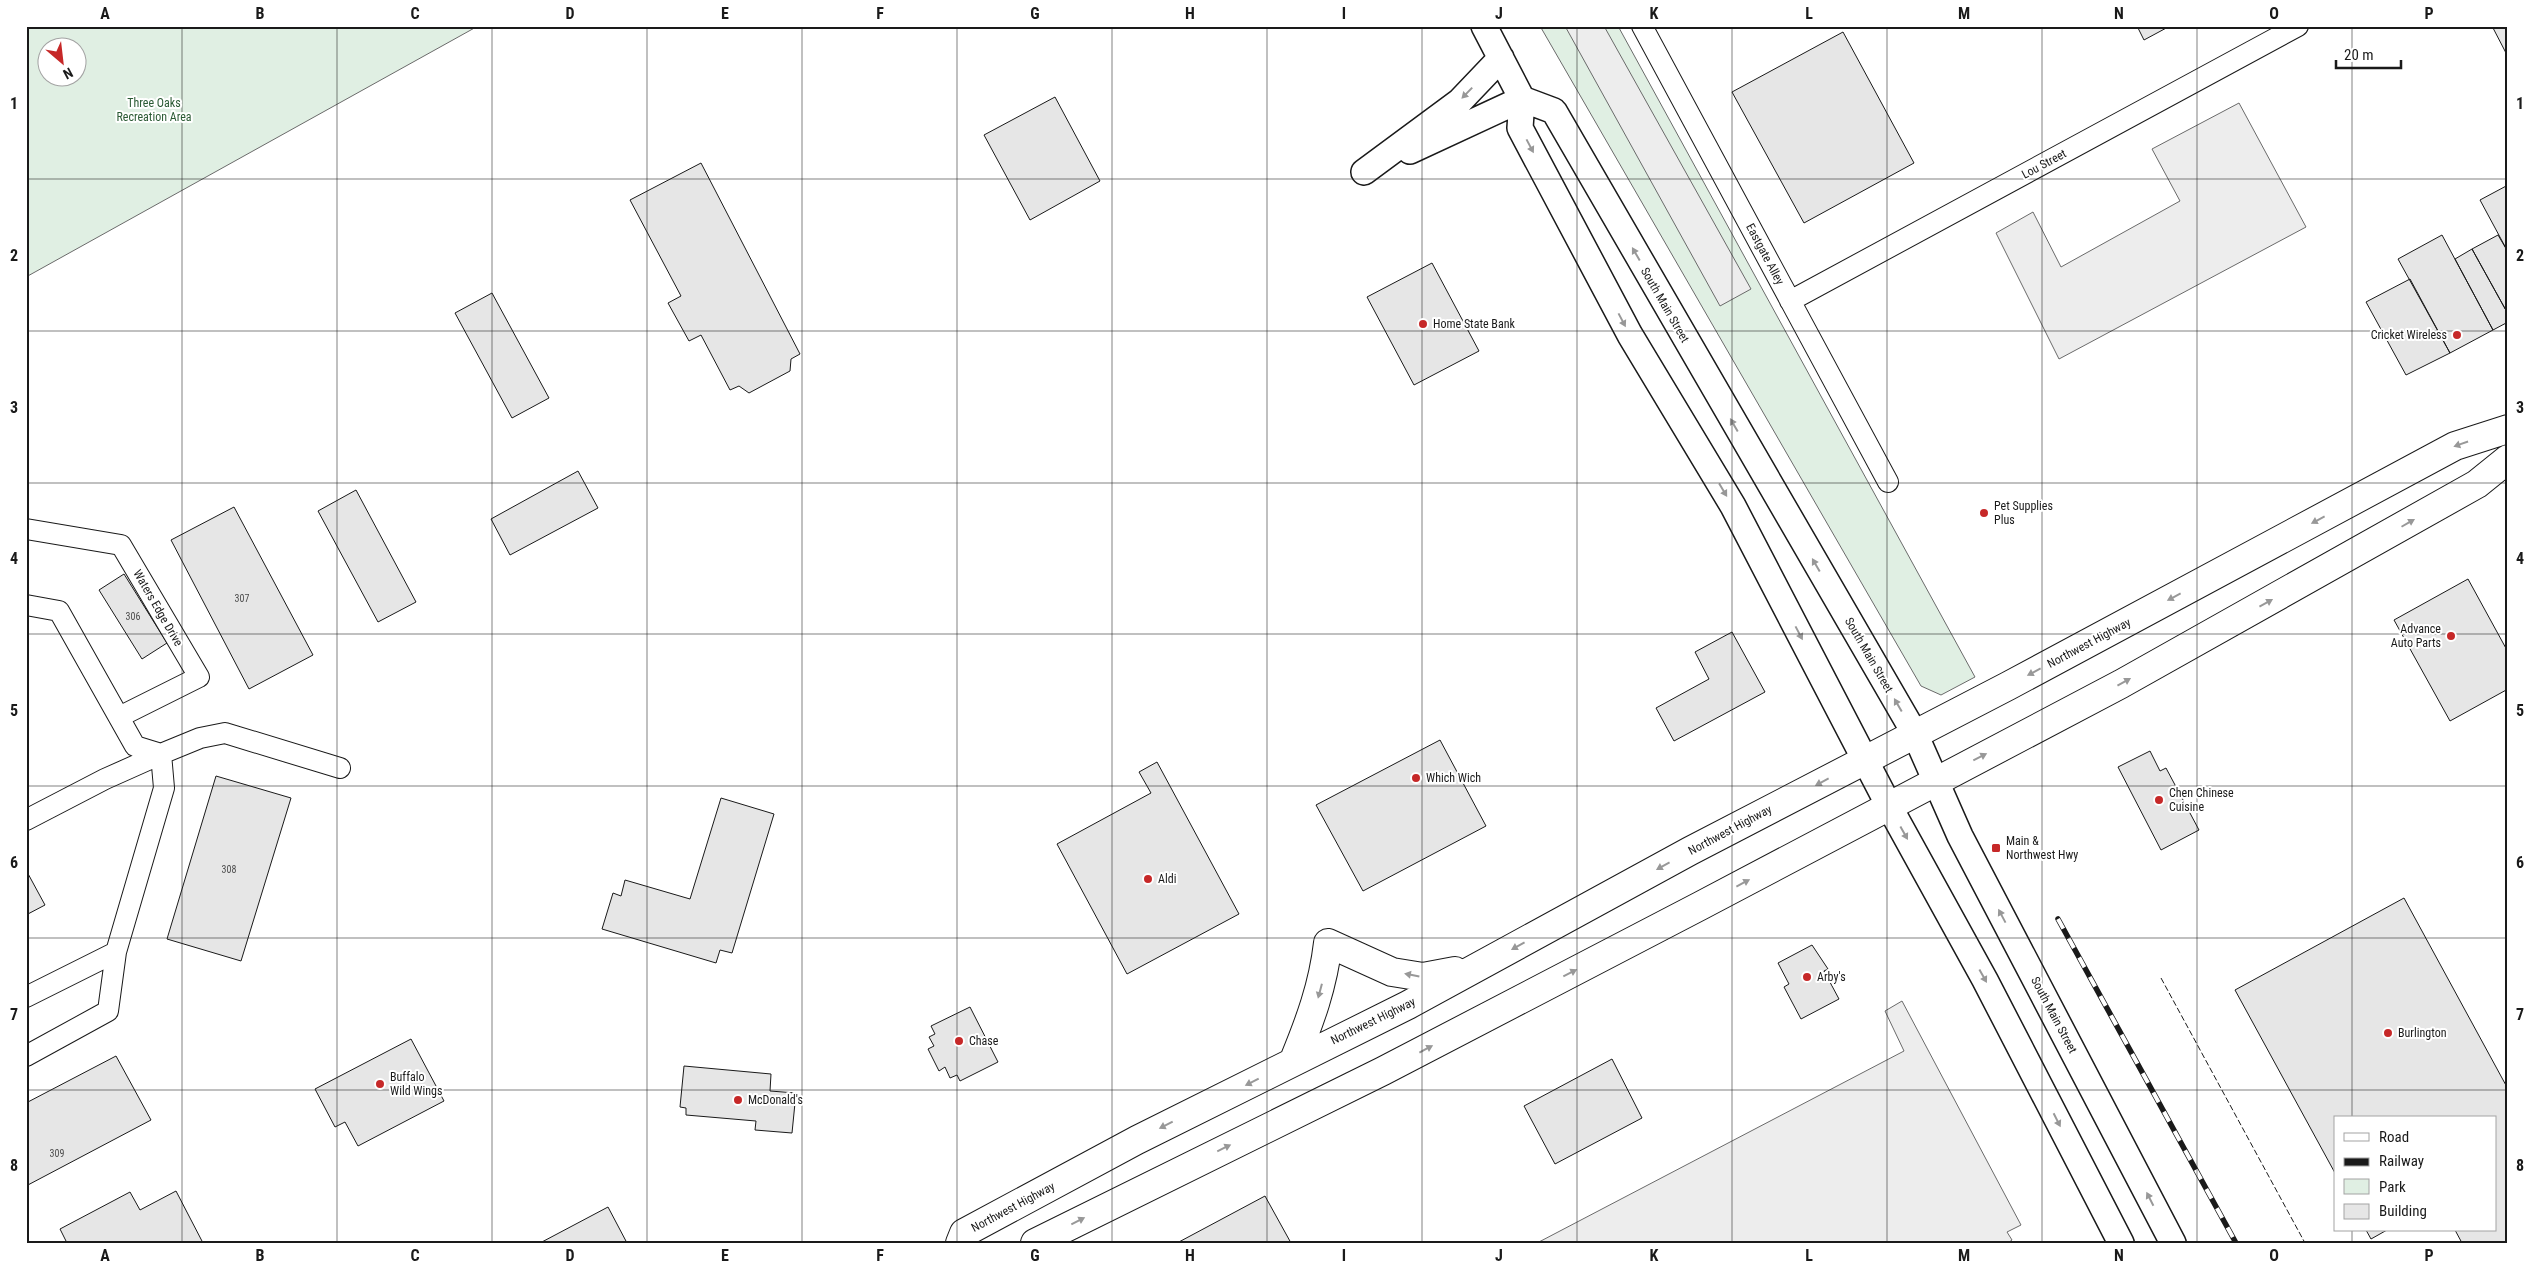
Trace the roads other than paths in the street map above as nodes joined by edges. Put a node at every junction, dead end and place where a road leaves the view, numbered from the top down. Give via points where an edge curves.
1 (1484, 26) edge
2 (1642, 26) edge
3 (2298, 26) edge
4 (1501, 58) junction
5 (1522, 99) junction
6 (1790, 301) junction
7 (2508, 429) edge
8 (2508, 459) edge
9 (1888, 482) dead end
10 (26, 529) edge
11 (26, 605) edge
12 (119, 717) junction
13 (1915, 734) junction
14 (161, 754) junction
15 (1866, 759) junction
16 (340, 768) dead end
17 (1937, 779) junction
18 (1889, 806) junction
19 (26, 820) edge
20 (116, 952) junction
21 (1478, 967) junction
22 (26, 996) edge
23 (26, 1056) edge
24 (1294, 1060) junction
25 (960, 1243) edge
26 (1035, 1243) edge
27 (2121, 1243) edge
28 (2173, 1243) edge

1 - 4 street
2 - 6 street, Eastgate Alley
3 - 6 street, Lou Street
4 - 5 street
4 -> 5 street via 1460,101 1364,172
13 -> 5 street, South Main Street via 1554,111
5 -> 15 street via 1520,128 1630,336 1733,506
6 - 9 street, Eastgate Alley
7 -> 13 main road, Northwest Highway via 2455,446
17 -> 8 main road via 2121,684 2301,584 2477,484
10 - 12 street, Waters Edge Drive via 121,544 199,677
11 - 12 street via 59,611
12 - 14 street via 135,746
13 - 15 main road, Northwest Highway
13 - 17 street, South Main Street
14 - 16 street via 200,738 225,733
14 - 19 street
14 - 20 street via 164,788
15 - 18 street
15 -> 21 main road, Northwest Highway
17 - 18 main road
28 -> 17 street, South Main Street via 1960,836
26 -> 18 main road via 1383,1071
18 -> 27 street via 1985,980
20 - 22 street
20 - 23 street via 108,1011
21 - 24 main road, Northwest Highway
21 -> 24 main road via 1423,977 1392,972 1328,944 1317,1004
24 -> 25 main road, Northwest Highway via 973,1228 964,1233

